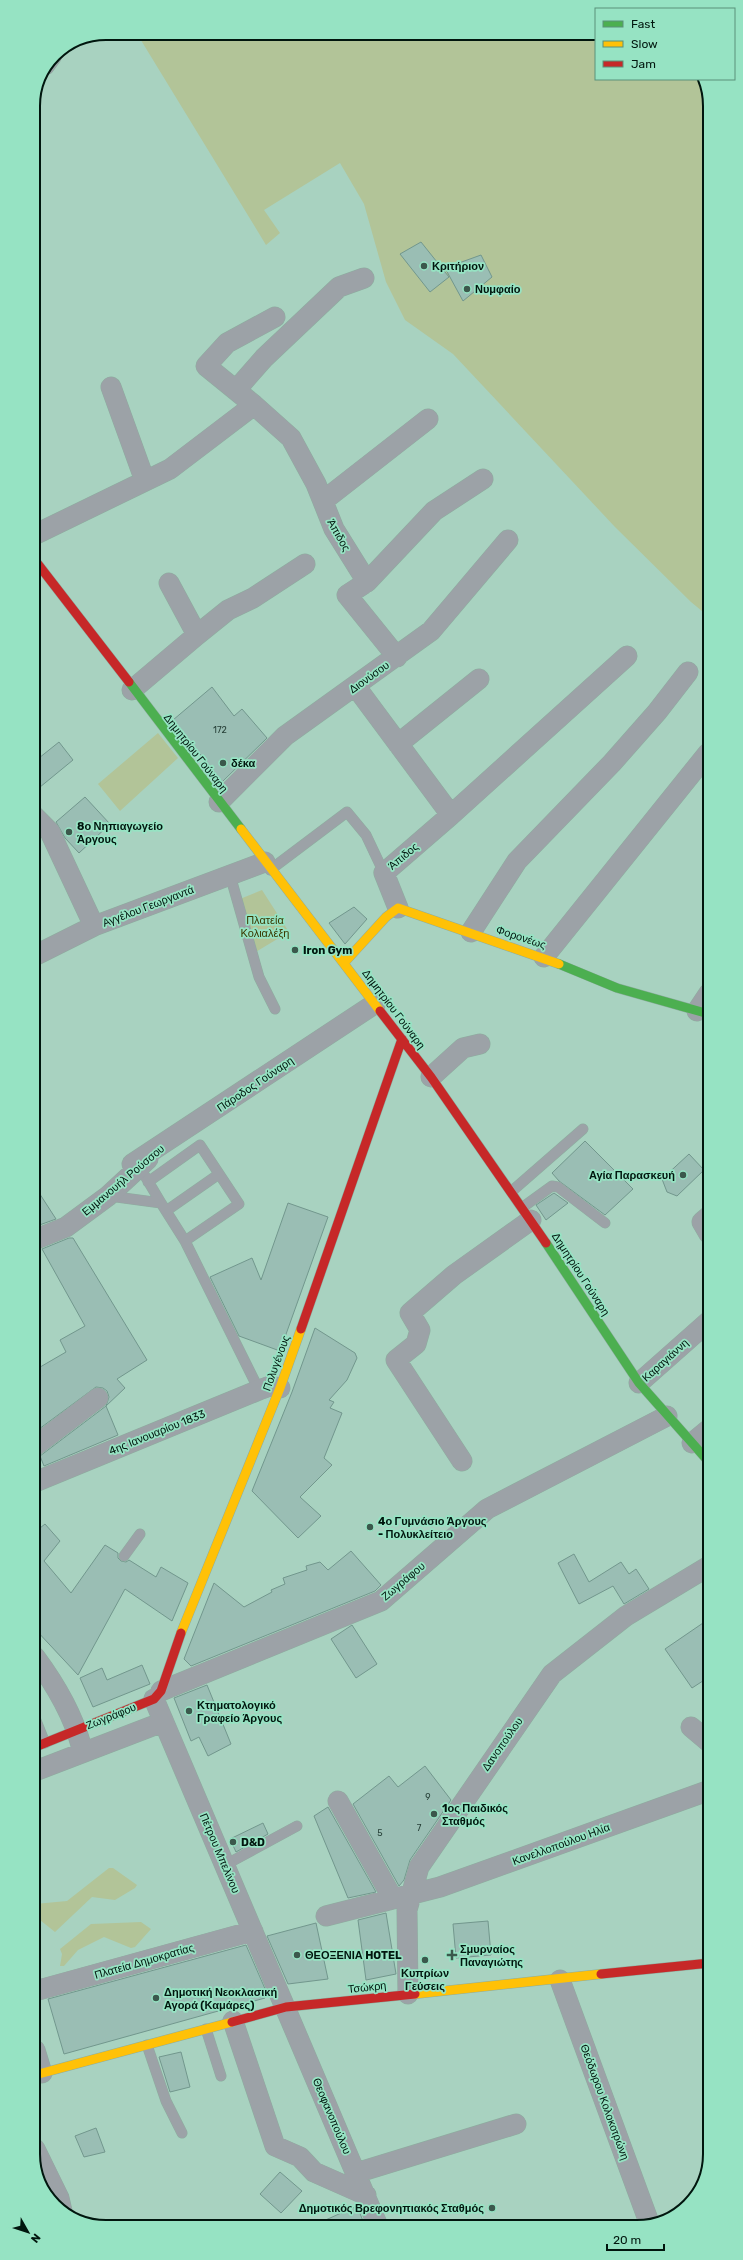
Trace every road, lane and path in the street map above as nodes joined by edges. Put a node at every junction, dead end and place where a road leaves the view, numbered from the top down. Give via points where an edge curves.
1 (364, 278) dead end
2 (276, 317) dead end
3 (111, 387) dead end
4 (236, 390) junction
5 (254, 405) junction
6 (428, 419) dead end
7 (484, 479) dead end
8 (145, 481) junction
9 (323, 502) junction
10 (40, 532) edge
11 (508, 540) dead end
12 (305, 564) dead end
13 (40, 567) edge
14 (367, 582) junction
15 (169, 583) dead end
16 (197, 635) junction
17 (627, 656) dead end
18 (397, 657) junction
19 (688, 672) dead end
20 (479, 679) dead end
21 (356, 687) junction
22 (132, 690) junction
23 (398, 744) junction
24 (703, 759) edge
25 (219, 802) junction
26 (451, 815) junction
27 (40, 822) edge
28 (268, 866) junction
29 (384, 873) junction
30 (230, 875) junction
31 (398, 908) junction
32 (94, 926) junction
33 (471, 932) junction
34 (40, 953) edge
35 (544, 956) junction
36 (344, 963) junction
37 (376, 1003) junction
38 (275, 1008) dead end
39 (703, 1012) edge
40 (402, 1039) junction
41 (480, 1044) dead end
42 (431, 1077) junction
43 (583, 1129) dead end
44 (140, 1171) junction
45 (219, 1174) junction
46 (512, 1191) junction
47 (108, 1196) junction
48 (164, 1207) junction
49 (527, 1214) junction
50 (605, 1223) dead end
51 (40, 1238) edge
52 (185, 1241) junction
53 (703, 1326) edge
54 (638, 1383) junction
55 (280, 1388) junction
56 (259, 1390) junction
57 (98, 1398) dead end
58 (667, 1416) junction
59 (703, 1434) edge
60 (40, 1442) edge
61 (692, 1443) junction
62 (703, 1455) edge
63 (462, 1461) dead end
64 (40, 1480) edge
65 (140, 1534) dead end
66 (124, 1556) dead end
67 (703, 1571) edge
68 (40, 1664) edge
69 (157, 1695) junction
70 (163, 1722) junction
71 (691, 1727) dead end
72 (40, 1730) edge
73 (77, 1730) junction
74 (703, 1737) edge
75 (45, 1743) junction
76 (40, 1745) edge
77 (83, 1752) junction
78 (40, 1769) edge
79 (703, 1792) edge
80 (338, 1801) dead end
81 (297, 1826) dead end
82 (225, 1865) junction
83 (402, 1896) junction
84 (326, 1916) dead end
85 (253, 1931) junction
86 (703, 1964) edge
87 (560, 1980) junction
88 (40, 1991) edge
89 (408, 1994) junction
90 (286, 2007) junction
91 (233, 2021) junction
92 (206, 2029) junction
93 (147, 2045) junction
94 (40, 2074) edge
95 (221, 2076) dead end
96 (516, 2124) dead end
97 (182, 2133) dead end
98 (41, 2166) edge
99 (356, 2173) junction
100 (50, 2188) edge
101 (366, 2195) junction
102 (648, 2219) edge
103 (376, 2220) edge

1 - 4 street via 339,288 264,358
2 - 4 street, Άπιδος via 227,343 206,366
3 - 8 street
4 - 5 street, Άπιδος
5 - 8 street via 170,469
5 - 9 street, Άπιδος via 291,438
6 - 9 street
7 - 14 street via 434,511
8 - 10 street
9 - 14 street, Άπιδος via 334,529
11 - 18 street, Διονύσου via 432,631
12 - 16 street via 253,598 228,610 207,624
13 - 22 street, Δημητρίου Γούναρη
14 - 18 street via 347,595
15 - 16 street
16 - 22 street
17 - 26 street, Άπιδος
18 - 21 street, Διονύσου
19 - 33 street via 612,763 517,861
20 - 23 street
21 - 23 street
21 - 25 street, Διονύσου via 285,736
22 - 25 street, Δημητρίου Γούναρη
23 - 26 street
24 - 35 street
25 - 28 street, Δημητρίου Γούναρη
26 - 29 street, Άπιδος
27 - 32 street via 50,832
28 - 29 lane via 347,812 366,834
28 - 30 street, Αγγέλου Γεωργαντά
28 - 36 street, Δημητρίου Γούναρη
29 - 31 street, Άπιδος
30 - 32 street, Αγγέλου Γεωργαντά
30 - 38 lane via 259,977
31 - 33 street, Φορονέως
31 - 36 street via 386,917
32 - 34 street, Αγγέλου Γεωργαντά
33 - 35 street, Φορονέως
35 - 39 street, Φορονέως via 617,988
36 - 37 street, Δημητρίου Γούναρη
37 - 40 street, Δημητρίου Γούναρη
37 - 44 street, Πάροδος Γούναρη via 169,1141
40 - 42 street, Δημητρίου Γούναρη
40 - 55 street, Πολυγένους
41 - 42 street via 463,1048
42 - 46 street, Δημητρίου Γούναρη
43 - 46 lane
44 - 45 lane via 200,1145
44 - 47 street, Εμμανουήλ Ρούσσου
44 - 48 lane
45 - 48 lane
45 - 52 lane via 239,1204
46 - 49 street, Δημητρίου Γούναρη
47 - 48 lane
47 - 51 street, Εμμανουήλ Ρούσσου via 66,1227
48 - 52 lane
49 - 50 lane via 552,1186 558,1187
49 - 54 street, Δημητρίου Γούναρη
49 - 63 street via 410,1313 420,1330 416,1344 396,1360
52 - 56 lane
53 - 54 street, Καραγιάννη
54 - 58 street, Δημητρίου Γούναρη
55 - 56 street, 4ης Ιανουαρίου 1833 via 270,1386
55 - 69 street, Πολυγένους
56 - 64 street, 4ης Ιανουαρίου 1833
57 - 60 street
58 - 61 street, Δημητρίου Γούναρη
58 - 69 street, Ζωγράφου via 487,1509 381,1601
59 - 61 street
61 - 62 street, Δημητρίου Γούναρη
65 - 66 lane
67 - 83 street, Δανοπούλου via 626,1616 552,1674 419,1867
68 - 73 street via 56,1686
69 - 70 street, Πέτρου Μπελίνου
69 - 73 street, Ζωγράφου
70 - 77 street
70 - 82 street, Πέτρου Μπελίνου
71 - 74 street
72 - 75 lane
73 - 75 street, Ζωγράφου
73 - 77 street, Ζωγράφου
75 - 76 street, Ζωγράφου
77 - 78 street
79 - 83 street, Κανελλοπούλου Ηλία via 440,1886
80 - 83 street
81 - 82 lane
82 - 85 street, Πέτρου Μπελίνου
83 - 84 street, Κανελλοπούλου Ηλία
83 - 89 street, Δανοπούλου via 407,1910
85 - 88 street, Πλατεία Δημοκρατίας
85 - 90 street, Πέτρου Μπελίνου
86 - 87 street, Τσώκρη
87 - 89 street, Τσώκρη
87 - 102 street, Θεόδωρου Κολοκοτρώνη
89 - 90 street, Τσώκρη
90 - 91 street, Τσώκρη
90 - 99 street, Θεοφανοπούλου
91 - 92 street, Τσώκρη
91 - 101 street via 275,2146 300,2157 314,2172
92 - 93 street, Τσώκρη
92 - 95 lane
93 - 94 street, Τσώκρη
93 - 97 lane via 166,2101
96 - 99 street
98 - 100 street
99 - 101 street, Θεοφανοπούλου
101 - 103 street, Θεοφανοπούλου

